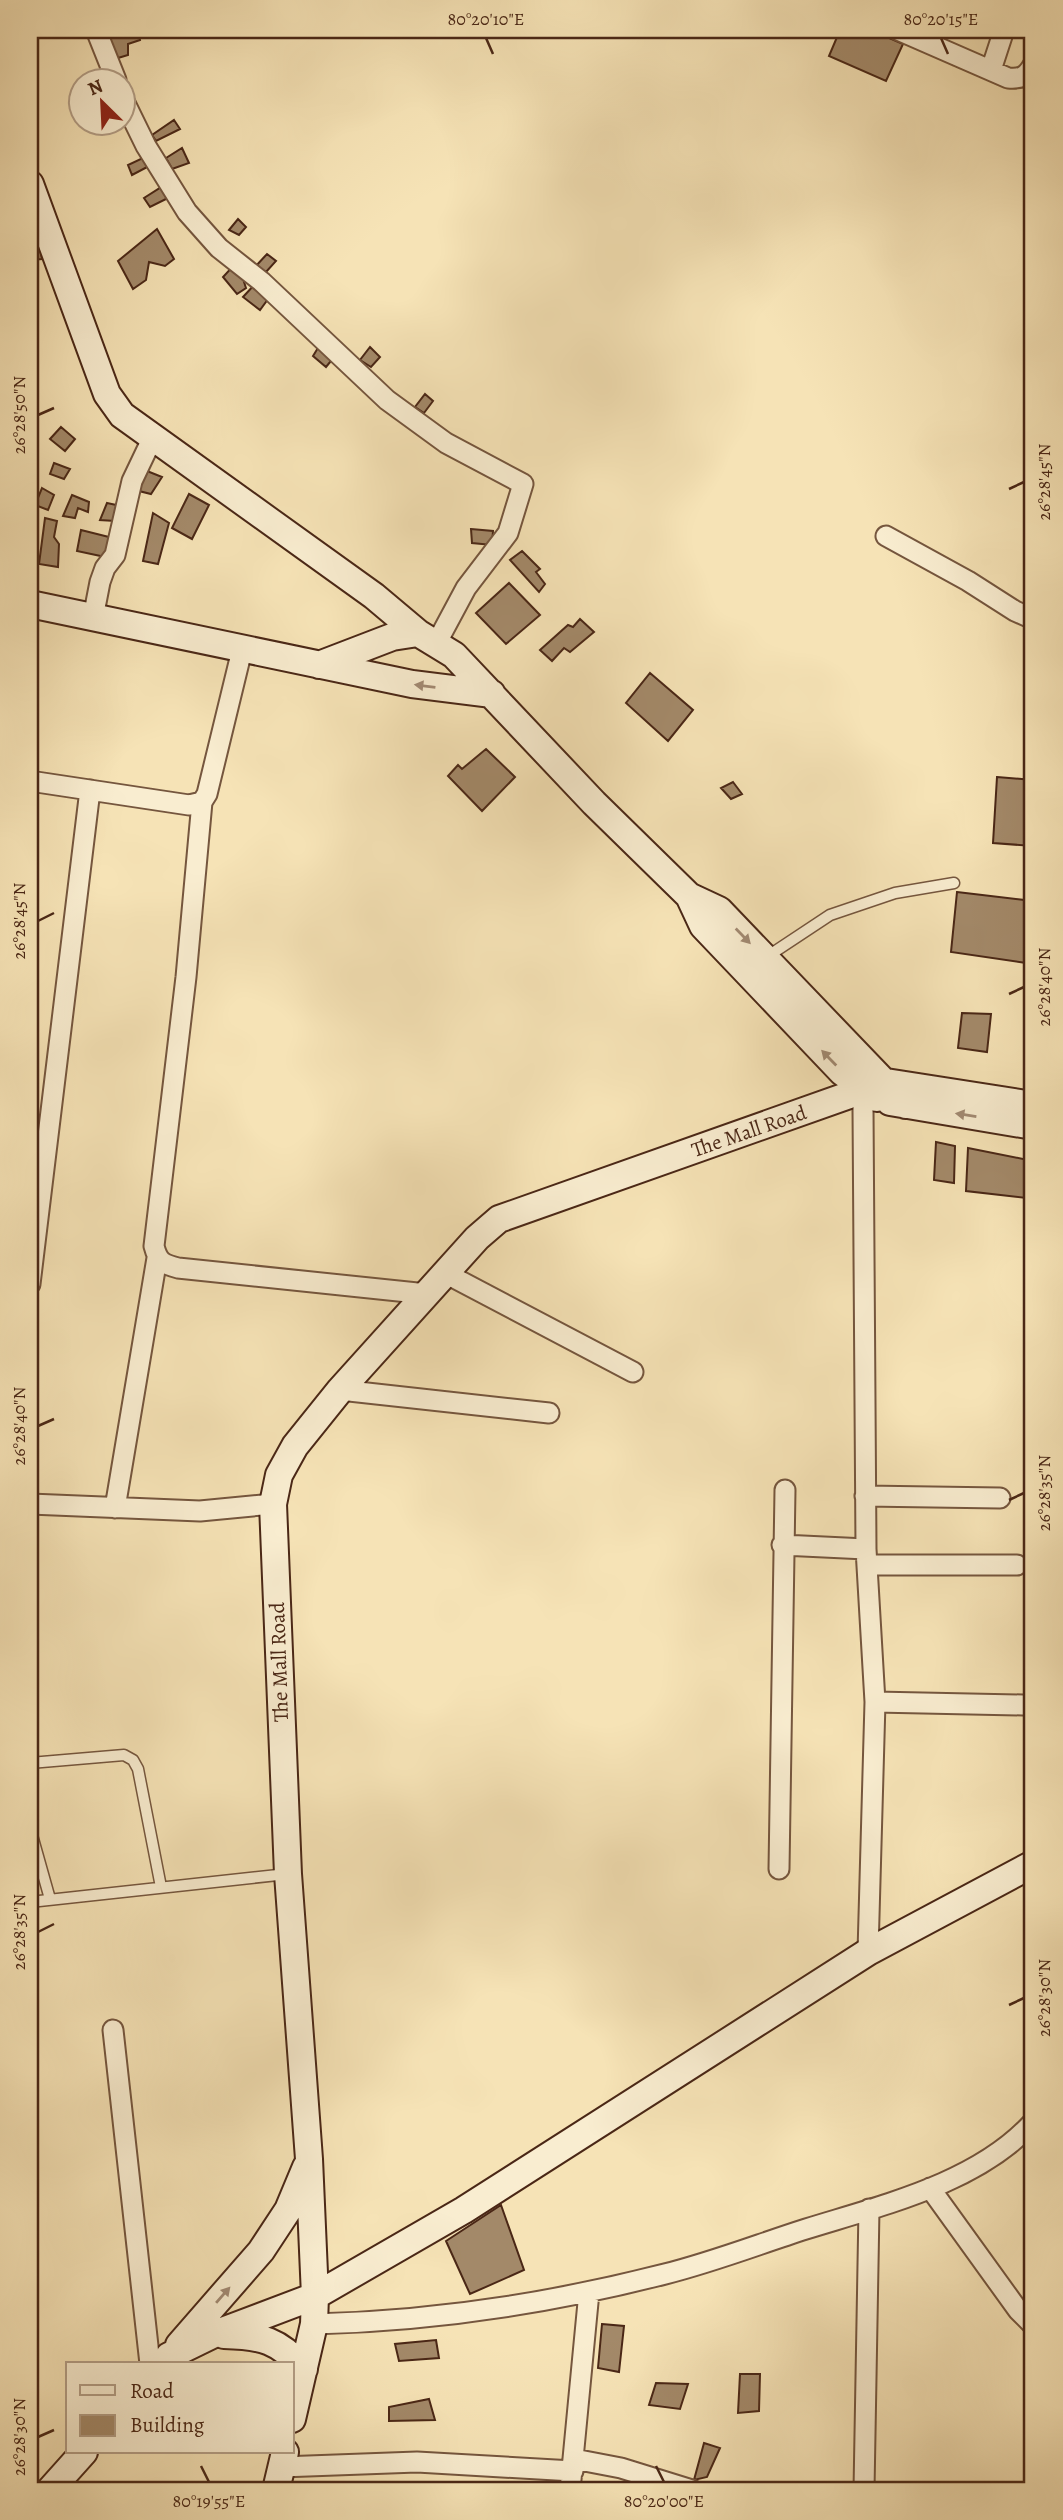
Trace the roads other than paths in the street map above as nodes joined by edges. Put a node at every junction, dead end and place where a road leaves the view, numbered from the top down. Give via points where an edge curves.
1 (96, 30) edge
2 (898, 30) edge
3 (1004, 30) edge
4 (1033, 65) edge
5 (110, 66) edge
6 (991, 70) junction
7 (136, 126) edge
8 (30, 184) edge
9 (153, 437) junction
10 (886, 536) dead end
11 (30, 604) edge
12 (93, 618) junction
13 (1033, 619) edge
14 (427, 638) junction
15 (242, 650) junction
16 (319, 665) junction
17 (492, 694) junction
18 (30, 781) edge
19 (90, 790) junction
20 (202, 802) junction
21 (954, 883) dead end
22 (690, 896) junction
23 (765, 958) junction
24 (880, 1097) junction
25 (1033, 1105) edge
26 (1033, 1126) edge
27 (36, 1185) edge
28 (157, 1258) junction
29 (446, 1273) junction
30 (30, 1284) edge
31 (427, 1294) junction
32 (633, 1372) dead end
33 (340, 1390) junction
34 (549, 1413) dead end
35 (785, 1490) dead end
36 (865, 1496) junction
37 (1000, 1498) dead end
38 (30, 1504) edge
39 (272, 1504) junction
40 (115, 1508) junction
41 (782, 1545) junction
42 (866, 1557) junction
43 (1017, 1565) dead end
44 (875, 1702) junction
45 (1023, 1705) dead end
46 (30, 1763) edge
47 (30, 1828) edge
48 (1033, 1864) edge
49 (779, 1869) dead end
50 (288, 1874) junction
51 (161, 1887) junction
52 (50, 1899) junction
53 (30, 1902) edge
54 (868, 1951) junction
55 (113, 2030) dead end
56 (1033, 2122) edge
57 (309, 2159) junction
58 (930, 2188) junction
59 (869, 2209) junction
60 (589, 2292) junction
61 (315, 2296) junction
62 (314, 2324) junction
63 (1033, 2325) edge
64 (212, 2335) junction
65 (160, 2362) edge
66 (304, 2369) junction
67 (294, 2411) edge
68 (82, 2454) edge
69 (281, 2470) edge
70 (572, 2473) edge
71 (50, 2490) edge
72 (692, 2490) edge
73 (864, 2490) edge

1 - 5 street
2 - 6 street
3 - 6 street
4 - 6 street via 1027,75 1018,78
7 - 14 street via 187,212 219,248 262,282 387,400 446,443 523,484 508,533
8 - 9 street via 107,394 122,415
9 - 12 street via 132,481 115,555 100,582
9 - 14 street
10 - 13 street
11 - 12 street
12 - 15 street
14 - 16 street via 391,637
14 - 17 street via 454,655
15 - 16 street
15 - 20 street
17 -> 16 street
17 - 22 street
18 - 19 street
19 - 20 street via 189,805
19 - 27 street
20 - 28 street via 154,1246
21 - 23 lane via 895,893 830,915
22 -> 23 street via 719,910
24 -> 22 street via 842,1072 703,926
23 - 24 street
24 - 25 street, The Mall Road
26 -> 24 street, The Mall Road
24 - 29 street, The Mall Road via 499,1219
24 - 36 street
27 - 30 street
28 - 31 street via 178,1268
28 - 40 street
29 - 31 street, The Mall Road
29 - 32 street
31 - 33 street, The Mall Road
33 - 34 street
33 - 39 street, The Mall Road via 295,1446 279,1475
35 - 41 street
36 - 37 street
36 - 42 street
38 - 40 street
39 - 40 street via 200,1511
39 - 50 street, The Mall Road
41 - 42 street
41 - 49 street
42 - 43 street
42 - 44 street
44 - 45 street
44 - 54 street
46 - 51 lane via 124,1755 133,1760
47 - 52 lane
48 - 54 street
50 - 51 lane
50 - 57 street, The Mall Road
51 - 52 lane
52 - 53 lane
54 - 61 street via 464,2210
55 - 65 street
56 - 58 street via 978,2168
57 - 61 street, The Mall Road
65 -> 57 street via 261,2251 288,2210
58 - 59 street
58 - 63 street
59 - 60 street via 667,2274
59 - 73 street
60 - 62 street via 446,2313
60 - 70 street
61 - 62 street, The Mall Road
61 - 64 street
62 - 66 street, The Mall Road
64 - 65 street
64 - 66 street via 255,2336 288,2351
66 - 67 street, The Mall Road
68 - 71 street
69 - 70 street via 416,2462
70 - 72 street via 621,2468

